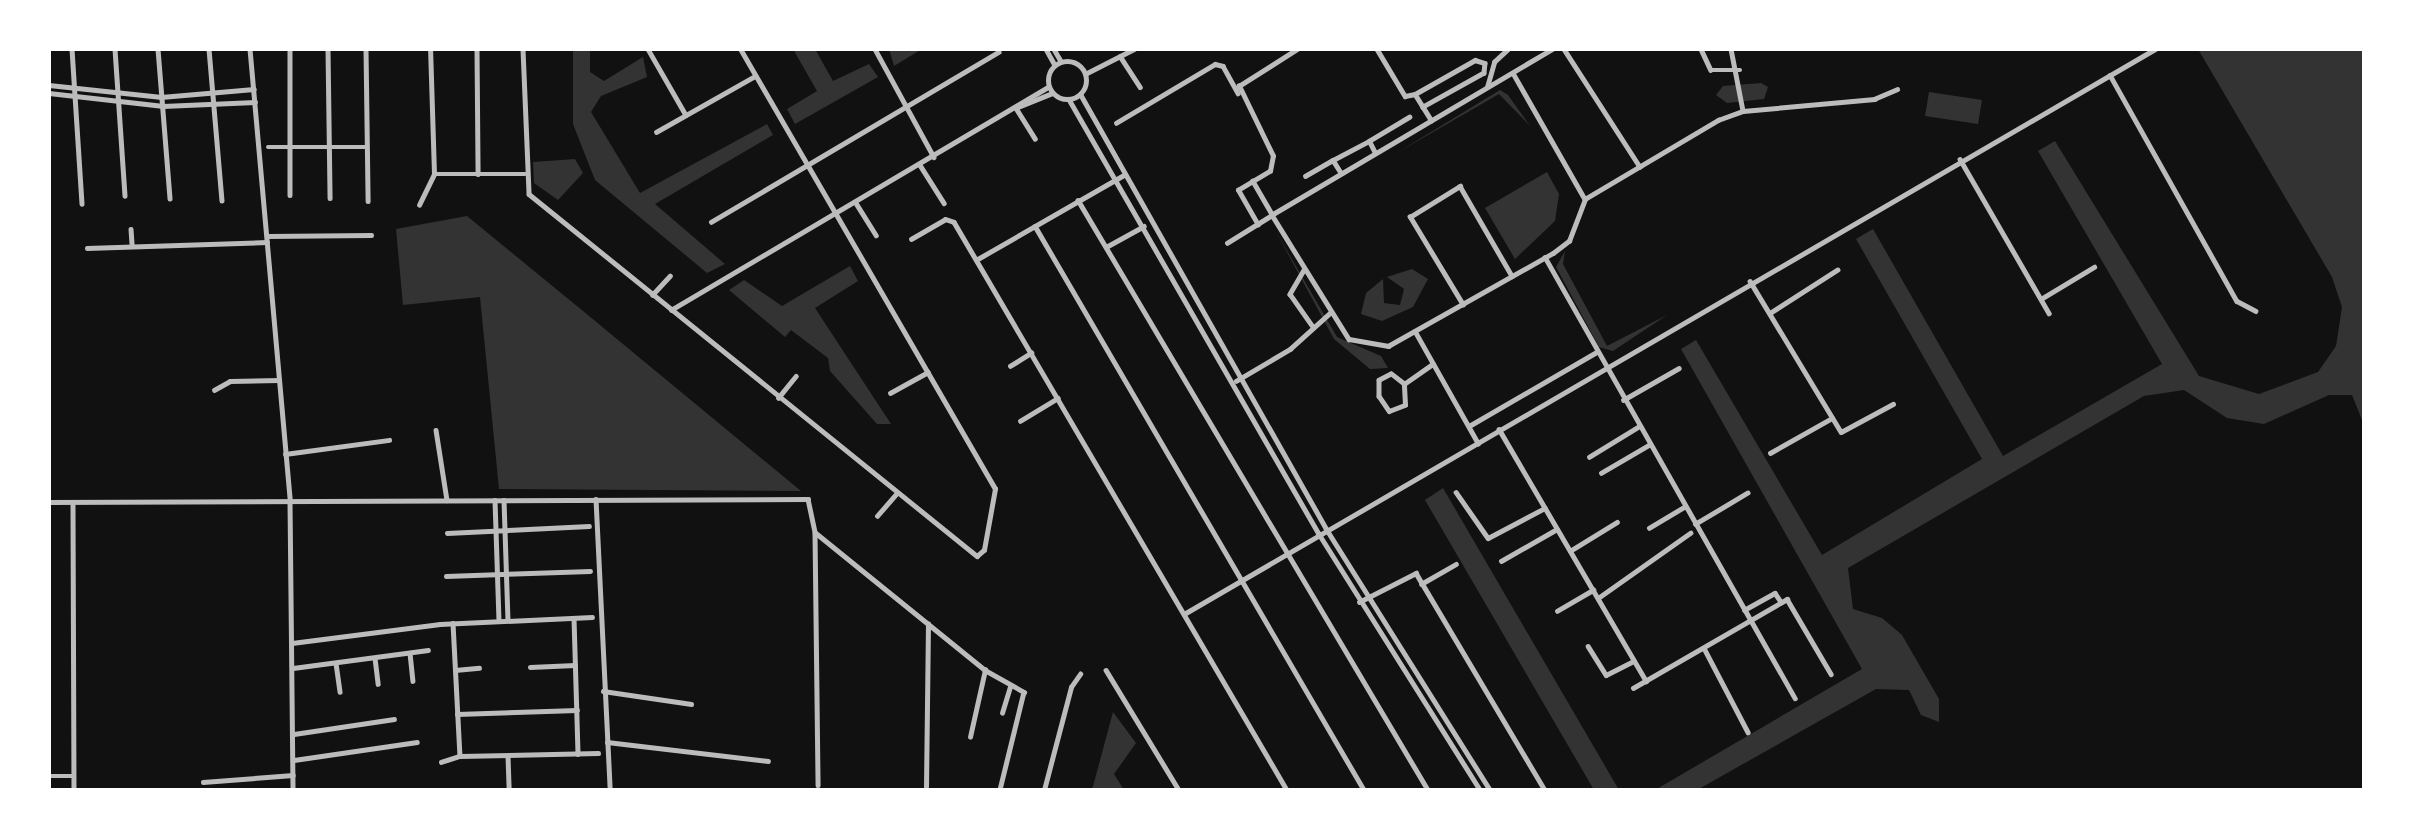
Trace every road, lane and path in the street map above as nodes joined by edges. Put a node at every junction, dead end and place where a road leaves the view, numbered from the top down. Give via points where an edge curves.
1 (72, 49) edge
2 (115, 49) edge
3 (158, 49) edge
4 (209, 49) edge
5 (250, 49) edge
6 (290, 49) edge
7 (328, 49) edge
8 (366, 49) edge
9 (430, 49) edge
10 (477, 49) edge
11 (523, 49) edge
12 (648, 49) edge
13 (740, 49) edge
14 (874, 49) edge
15 (1046, 49) edge
16 (1054, 49) edge
17 (1134, 49) edge
18 (1297, 49) edge
19 (1377, 49) edge
20 (1508, 49) edge
21 (1553, 49) edge
22 (1564, 49) edge
23 (1701, 49) edge
24 (1731, 49) edge
25 (2137, 49) edge
26 (2155, 49) edge
27 (999, 52) dead end
28 (1120, 56) junction
29 (2141, 57) junction
30 (1058, 63) junction
31 (1740, 73) junction
32 (1085, 74) junction
33 (1513, 74) junction
34 (2110, 75) junction
35 (755, 76) junction
36 (49, 85) edge
37 (1140, 87) dead end
38 (75, 88) junction
39 (1487, 88) junction
40 (254, 89) junction
41 (1897, 89) dead end
42 (1050, 90) junction
43 (118, 92) junction
44 (49, 93) edge
45 (212, 93) junction
46 (1080, 94) junction
47 (1238, 94) junction
48 (1415, 94) junction
49 (76, 96) junction
50 (161, 97) junction
51 (1069, 100) junction
52 (119, 101) junction
53 (255, 102) junction
54 (214, 104) junction
55 (163, 106) junction
56 (907, 107) junction
57 (1423, 107) junction
58 (1017, 108) junction
59 (1743, 111) junction
60 (686, 115) junction
61 (1409, 117) dead end
62 (1431, 120) junction
63 (1116, 123) dead end
64 (656, 132) dead end
65 (1035, 138) dead end
66 (1369, 141) junction
67 (268, 147) dead end
68 (290, 147) junction
69 (329, 147) junction
70 (367, 147) junction
71 (1375, 153) junction
72 (934, 157) junction
73 (1960, 159) junction
74 (1333, 160) junction
75 (808, 165) junction
76 (920, 165) junction
77 (1640, 167) junction
78 (1341, 173) junction
79 (434, 174) junction
80 (478, 174) junction
81 (525, 174) junction
82 (1124, 176) junction
83 (1305, 176) dead end
84 (1118, 180) junction
85 (1252, 181) junction
86 (290, 195) dead end
87 (125, 197) dead end
88 (330, 198) dead end
89 (170, 199) dead end
90 (1585, 199) junction
91 (222, 200) dead end
92 (1078, 200) junction
93 (368, 201) dead end
94 (856, 203) junction
95 (944, 203) dead end
96 (82, 204) dead end
97 (419, 205) dead end
98 (836, 215) junction
99 (1272, 215) junction
100 (711, 222) dead end
101 (1258, 225) junction
102 (1035, 226) junction
103 (1144, 226) junction
104 (131, 229) dead end
105 (371, 235) dead end
106 (876, 235) dead end
107 (267, 239) junction
108 (911, 239) dead end
109 (1227, 243) dead end
110 (132, 245) junction
111 (1106, 247) junction
112 (87, 248) dead end
113 (1545, 257) junction
114 (976, 260) junction
115 (2094, 267) dead end
116 (1837, 270) dead end
117 (1301, 273) junction
118 (670, 276) dead end
119 (1512, 276) junction
120 (1750, 281) junction
121 (652, 295) junction
122 (2041, 299) junction
123 (1462, 304) junction
124 (671, 310) junction
125 (2256, 311) dead end
126 (1770, 313) junction
127 (2049, 313) dead end
128 (1326, 316) junction
129 (1313, 325) junction
130 (1415, 331) junction
131 (1031, 353) junction
132 (1595, 353) junction
133 (1433, 364) junction
134 (1010, 366) dead end
135 (1604, 367) junction
136 (1679, 368) dead end
137 (928, 372) junction
138 (796, 376) dead end
139 (1239, 379) junction
140 (279, 380) junction
141 (1404, 384) junction
142 (214, 390) dead end
143 (890, 393) dead end
144 (778, 398) junction
145 (1058, 398) junction
146 (1623, 400) junction
147 (1893, 404) dead end
148 (1832, 418) junction
149 (1020, 421) dead end
150 (1469, 426) junction
151 (1638, 427) junction
152 (1499, 429) junction
153 (436, 430) dead end
154 (389, 440) dead end
155 (1478, 443) junction
156 (1649, 445) junction
157 (1770, 453) dead end
158 (285, 454) junction
159 (1589, 457) dead end
160 (1601, 473) dead end
161 (1456, 492) dead end
162 (1747, 493) dead end
163 (896, 494) junction
164 (596, 499) junction
165 (447, 500) junction
166 (495, 500) junction
167 (504, 500) junction
168 (290, 501) junction
169 (49, 502) edge
170 (73, 505) junction
171 (1685, 507) junction
172 (1545, 508) junction
173 (877, 516) dead end
174 (1617, 522) dead end
175 (1695, 524) junction
176 (589, 526) dead end
177 (1649, 528) dead end
178 (495, 529) junction
179 (506, 529) junction
180 (1326, 529) junction
181 (1557, 529) junction
182 (447, 533) dead end
183 (815, 533) junction
184 (1318, 533) junction
185 (1690, 533) dead end
186 (1570, 551) junction
187 (1287, 552) junction
188 (1501, 561) dead end
189 (1456, 564) dead end
190 (590, 571) dead end
191 (497, 574) junction
192 (507, 574) junction
193 (446, 576) dead end
194 (1241, 580) junction
195 (1421, 584) junction
196 (1593, 590) junction
197 (1367, 597) junction
198 (1598, 598) junction
199 (1359, 602) junction
200 (1781, 602) junction
201 (1745, 610) junction
202 (1557, 611) dead end
203 (1184, 614) junction
204 (592, 617) dead end
205 (574, 618) junction
206 (499, 620) junction
207 (508, 620) junction
208 (1750, 620) junction
209 (453, 623) junction
210 (928, 624) junction
211 (292, 643) junction
212 (1588, 646) dead end
213 (1704, 648) junction
214 (428, 650) dead end
215 (410, 653) junction
216 (375, 657) junction
217 (1634, 660) junction
218 (336, 663) junction
219 (575, 665) junction
220 (530, 667) dead end
221 (293, 668) junction
222 (479, 668) dead end
223 (455, 670) junction
224 (985, 670) junction
225 (1106, 670) dead end
226 (1080, 674) dead end
227 (1831, 674) dead end
228 (413, 681) dead end
229 (1646, 681) junction
230 (378, 684) dead end
231 (1010, 686) junction
232 (1633, 688) dead end
233 (603, 691) junction
234 (340, 692) dead end
235 (1795, 698) dead end
236 (691, 704) dead end
237 (577, 710) junction
238 (1002, 713) dead end
239 (457, 714) junction
240 (394, 719) dead end
241 (1748, 732) dead end
242 (294, 734) junction
243 (970, 737) dead end
244 (417, 742) dead end
245 (607, 742) junction
246 (598, 753) dead end
247 (578, 754) junction
248 (460, 756) junction
249 (508, 756) junction
250 (294, 760) junction
251 (768, 761) dead end
252 (441, 762) dead end
253 (293, 775) junction
254 (49, 776) edge
255 (74, 776) junction
256 (203, 782) dead end
257 (818, 785) dead end
258 (926, 787) dead end
259 (1489, 787) edge
260 (1478, 789) edge
261 (74, 790) edge
262 (293, 790) edge
263 (509, 790) edge
264 (610, 790) edge
265 (1000, 790) edge
266 (1044, 790) edge
267 (1179, 790) edge
268 (1287, 790) edge
269 (1364, 790) edge
270 (1428, 790) edge
271 (1545, 790) edge

1 - 38 street
2 - 43 street
3 - 50 street
4 - 45 street
5 - 40 street
6 - 68 street
7 - 69 street
8 - 70 street
9 - 79 street
10 - 80 street
11 - 81 street
12 - 60 street
13 - 35 street
14 - 56 street
15 - 30 street
16 - 30 street
17 - 28 street
18 - 47 street via 1246,79
19 - 48 street via 1405,96
20 - 39 street via 1494,62
21 - 33 street
22 - 77 street
23 - 31 street via 1711,70
24 - 31 street
25 - 29 street
26 - 29 street
27 - 56 street
28 - 32 street
28 - 37 street
29 - 34 street
30 - 32 street
30 - 42 street
31 - 59 street
32 - 46 street
33 - 39 street
33 - 90 street
34 - 73 street
34 - 125 street via 2237,302
35 - 60 street
35 - 75 street
36 - 38 street
38 - 43 street
38 - 49 street
39 - 62 street
40 - 45 street
40 - 53 street
41 - 59 street via 1874,99
42 - 51 street
42 - 58 street
43 - 50 street
43 - 52 street
44 - 49 street
45 - 50 street
45 - 54 street
46 - 51 street
46 - 82 street
47 - 63 street via 1223,66 1215,64
47 - 85 street via 1273,156 1270,171
48 - 57 street
48 - 57 street via 1475,60 1485,63 1479,76
49 - 52 street
49 - 96 street
50 - 55 street
51 - 84 street
52 - 55 street
52 - 87 street
53 - 54 street
53 - 107 street
54 - 55 street
54 - 91 street
55 - 89 street
56 - 72 street
56 - 75 street
57 - 62 street
58 - 65 street
58 - 72 street
59 - 77 street
60 - 64 street
61 - 66 street
62 - 71 street
66 - 71 street
66 - 74 street
67 - 68 street
68 - 69 street
68 - 86 street
69 - 70 street
69 - 88 street
70 - 93 street
71 - 78 street
72 - 76 street
73 - 120 street
73 - 122 street
74 - 78 street
74 - 83 street
75 - 98 street
75 - 100 street
76 - 94 street
76 - 95 street
77 - 90 street
78 - 99 street
79 - 80 street
79 - 97 street
80 - 81 street
81 - 121 street via 529,194
82 - 84 street
82 - 139 street
84 - 92 street
84 - 103 street
85 - 99 street
85 - 101 street via 1238,190
90 - 113 street via 1569,241
92 - 102 street
92 - 111 street
94 - 98 street
94 - 106 street
98 - 124 street
98 - 137 street
99 - 101 street
99 - 117 street
101 - 109 street
102 - 114 street
102 - 194 street
103 - 111 street
103 - 139 street
104 - 110 street
105 - 107 street
107 - 110 street
107 - 140 street
108 - 114 street via 946,219 954,222
110 - 112 street
111 - 187 street
113 - 119 street
113 - 132 street
114 - 131 street
115 - 122 street
116 - 126 street
117 - 128 street
117 - 129 street via 1291,297
118 - 121 street
119 - 123 street
119 - 123 street via 1460,186 1410,217
120 - 126 street
120 - 135 street
121 - 124 street
122 - 127 street
123 - 130 street
124 - 144 street
126 - 148 street
128 - 129 street
128 - 130 street via 1349,339 1367,346 1388,346
129 - 139 street via 1290,349
130 - 133 street
131 - 134 street
131 - 145 street
132 - 135 street
132 - 150 street
133 - 141 street
133 - 150 street
135 - 146 street
135 - 152 street
136 - 146 street
137 - 143 street
137 - 163 street via 996,493 984,550 970,555
138 - 144 street
139 - 180 street
139 - 184 street
140 - 142 street via 230,381
140 - 158 street
141 - 141 street via 1405,405 1389,411 1377,389 1379,380 1391,374
144 - 163 street
145 - 149 street
145 - 203 street
146 - 151 street
147 - 148 street via 1843,432
148 - 157 street
150 - 155 street
151 - 156 street
151 - 159 street
152 - 155 street
152 - 172 street
153 - 165 street
154 - 158 street
155 - 180 street
156 - 160 street
156 - 171 street
158 - 168 street
161 - 172 street via 1488,538
162 - 175 street
163 - 173 street
164 - 167 street
164 - 183 street via 808,499
164 - 233 street
165 - 166 street
165 - 168 street
166 - 167 street
166 - 178 street
167 - 179 street
168 - 170 street
168 - 211 street
169 - 170 street
170 - 255 street
171 - 175 street
171 - 177 street
172 - 181 street
174 - 186 street
175 - 201 street
176 - 179 street
178 - 179 street
178 - 182 street
178 - 191 street
179 - 192 street
180 - 184 street
180 - 197 street
181 - 186 street
181 - 188 street
183 - 210 street
183 - 257 street
184 - 187 street
184 - 199 street
185 - 198 street
186 - 196 street
187 - 194 street
187 - 270 street
189 - 195 street
190 - 192 street
191 - 192 street
191 - 193 street
191 - 206 street
192 - 207 street
194 - 203 street
194 - 269 street
195 - 197 street via 1413,572
195 - 271 street
196 - 198 street
196 - 202 street
197 - 199 street
197 - 259 street
198 - 217 street
199 - 260 street
200 - 201 street via 1775,593
200 - 208 street
200 - 227 street via 1788,600
201 - 208 street
203 - 268 street
204 - 205 street
205 - 207 street
205 - 219 street
206 - 207 street
206 - 209 street
208 - 213 street
208 - 235 street
209 - 211 street
209 - 223 street
210 - 224 street
210 - 258 street
211 - 221 street
212 - 217 street via 1606,675
213 - 229 street
213 - 241 street
214 - 215 street
215 - 216 street
215 - 228 street
216 - 218 street
216 - 230 street
217 - 229 street
218 - 221 street
218 - 234 street
219 - 220 street
219 - 237 street
221 - 242 street
222 - 223 street
223 - 239 street
224 - 231 street
224 - 243 street
225 - 267 street
226 - 266 street via 1071,687
229 - 232 street
231 - 238 street
231 - 265 street via 1024,692
233 - 236 street
233 - 245 street
237 - 239 street
237 - 247 street
239 - 248 street
240 - 242 street
242 - 250 street
244 - 250 street
245 - 251 street
245 - 264 street
246 - 247 street
247 - 249 street
248 - 249 street
248 - 252 street
249 - 263 street
250 - 253 street
253 - 256 street
253 - 262 street
254 - 255 street
255 - 261 street
259 - 260 street

